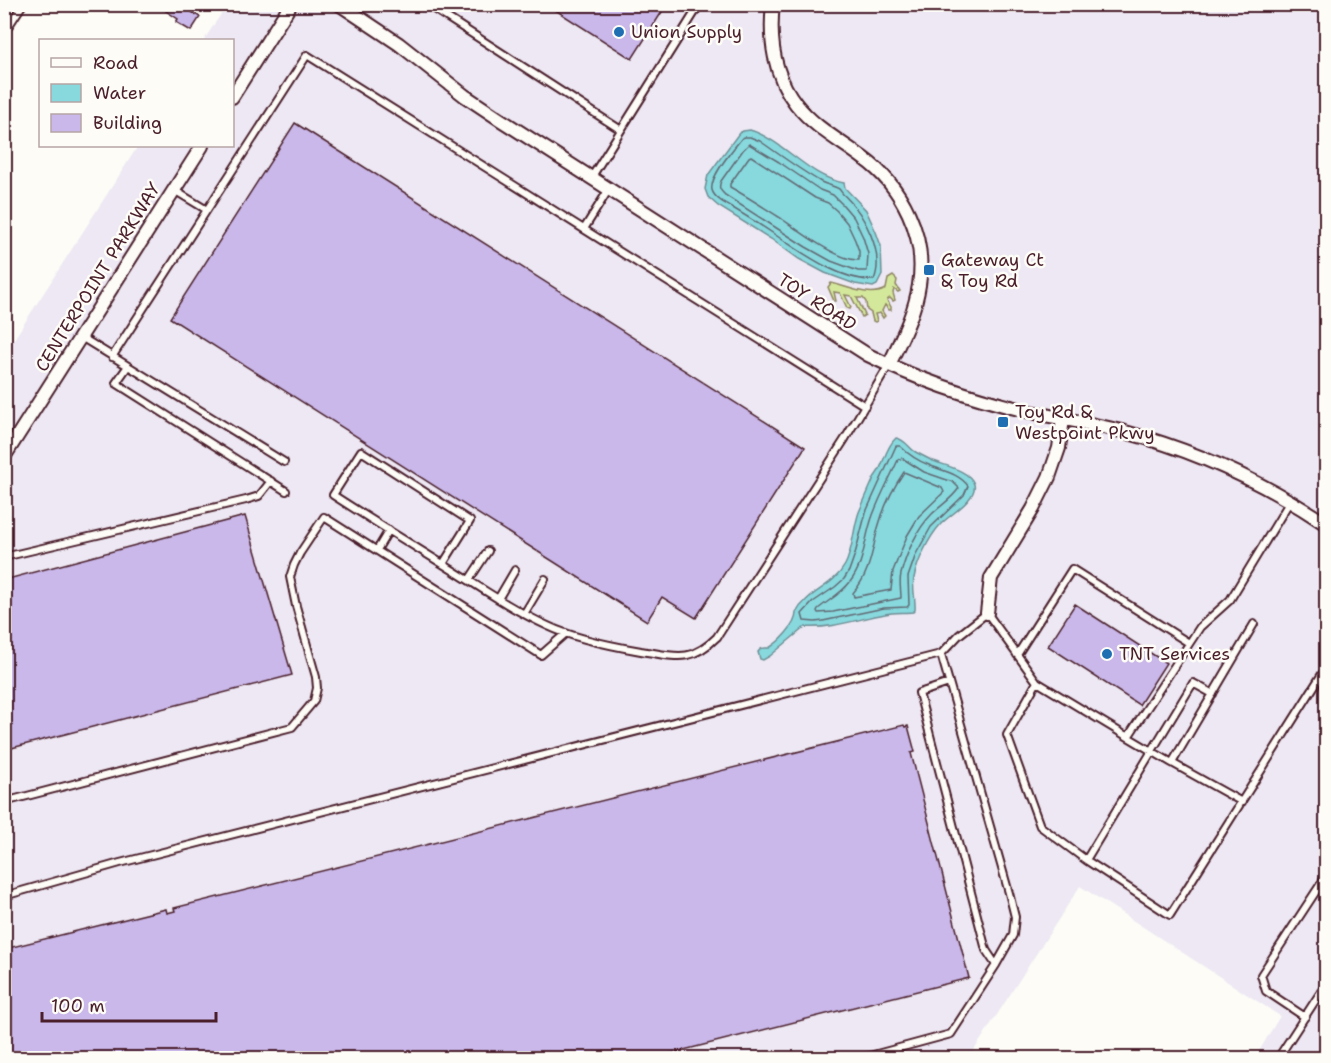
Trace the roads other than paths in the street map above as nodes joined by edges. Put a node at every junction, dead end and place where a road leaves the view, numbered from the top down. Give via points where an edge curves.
1 (23, 4) edge
2 (291, 4) edge
3 (339, 4) edge
4 (426, 4) edge
5 (700, 4) edge
6 (772, 4) edge
7 (4, 33) edge
8 (234, 94) edge
9 (621, 130) junction
10 (201, 147) edge
11 (591, 178) junction
12 (609, 189) junction
13 (174, 190) junction
14 (207, 210) junction
15 (584, 229) junction
16 (81, 337) junction
17 (112, 357) junction
18 (889, 365) junction
19 (128, 366) junction
20 (865, 406) junction
21 (1063, 419) junction
22 (4, 457) edge
23 (284, 462) dead end
24 (271, 481) junction
25 (286, 491) dead end
26 (1291, 501) junction
27 (1326, 524) edge
28 (389, 530) junction
29 (376, 550) junction
30 (488, 551) dead end
31 (4, 557) edge
32 (442, 564) junction
33 (515, 570) dead end
34 (545, 579) dead end
35 (469, 580) junction
36 (498, 599) junction
37 (987, 613) junction
38 (524, 614) junction
39 (1254, 624) dead end
40 (566, 633) junction
41 (1189, 643) junction
42 (941, 654) junction
43 (1017, 655) junction
44 (1322, 674) dead end
45 (1037, 682) junction
46 (949, 683) junction
47 (1213, 694) junction
48 (1128, 737) junction
49 (1152, 751) junction
50 (1172, 763) junction
51 (4, 802) edge
52 (1242, 802) junction
53 (1086, 860) junction
54 (1326, 876) edge
55 (4, 896) edge
56 (996, 965) junction
57 (1326, 984) edge
58 (1305, 1017) junction
59 (862, 1059) edge
60 (1278, 1059) edge

1 - 7 lane
2 - 8 street
3 - 11 street, TOY ROAD via 399,44 465,96
4 - 9 lane
5 - 9 lane
6 - 18 street via 772,45 795,103 827,134 880,171 910,215 920,257 920,283 908,325
9 - 11 lane
10 - 13 street, CENTERPOINT PARKWAY
11 - 12 street, TOY ROAD
12 - 15 lane
12 - 18 street, TOY ROAD via 844,341
13 - 14 lane
13 - 16 street, CENTERPOINT PARKWAY
14 - 15 lane via 307,55
14 - 17 lane
15 - 20 lane
16 - 17 lane
16 - 22 street, CENTERPOINT PARKWAY
17 - 19 lane
18 - 20 lane
18 - 21 street, TOY ROAD via 982,399
19 - 23 lane
19 - 24 lane via 116,383
20 - 40 lane via 717,637 705,648 678,657
21 - 26 street, TOY ROAD via 1124,432 1190,454
21 - 37 street via 1049,477 991,578
24 - 25 lane
24 - 31 lane via 260,496 246,500
26 - 27 street, TOY ROAD
26 - 41 lane via 1230,600 1200,627
28 - 29 lane
28 - 32 lane
28 - 32 lane via 333,495 361,451 470,521
29 - 40 lane via 541,655
29 - 51 lane via 324,517 294,565 292,589 317,688 314,701 292,727
30 - 35 lane
32 - 35 lane
33 - 36 lane
34 - 38 lane
35 - 36 lane
36 - 38 lane
37 - 42 lane
37 - 43 lane
38 - 40 lane
39 - 47 lane
41 - 43 lane via 1072,569
41 - 48 lane
42 - 46 lane
42 - 55 lane
43 - 45 lane
44 - 52 lane
45 - 48 lane
45 - 53 lane via 1007,735 1040,826
46 - 56 lane via 1015,918 1013,935
46 - 56 lane via 918,693 986,950
47 - 49 lane via 1194,683
47 - 50 lane
48 - 49 lane
49 - 50 lane
49 - 53 lane
50 - 52 lane
52 - 53 lane via 1170,915
54 - 58 lane via 1261,975 1266,991
56 - 59 lane via 951,1034
57 - 58 lane
58 - 60 lane

